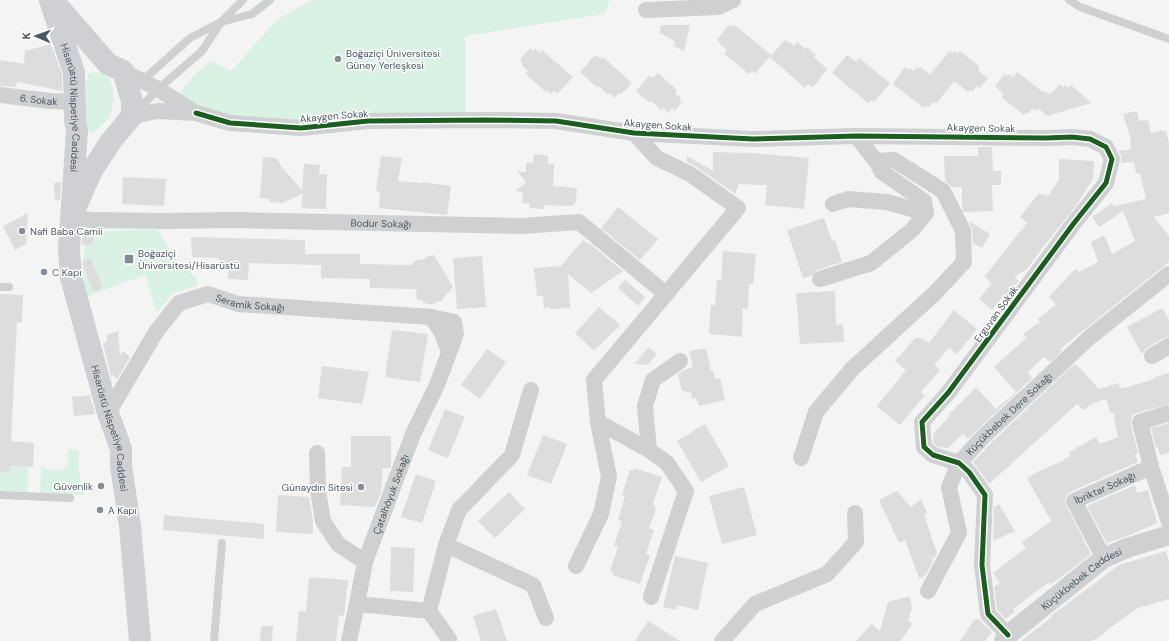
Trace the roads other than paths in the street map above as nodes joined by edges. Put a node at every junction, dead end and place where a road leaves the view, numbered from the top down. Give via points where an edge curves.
1 (51, 0) edge
2 (243, 0) edge
3 (270, 0) edge
4 (733, 0) edge
5 (1069, 0) edge
6 (646, 10) dead end
7 (221, 22) junction
8 (1169, 40) edge
9 (115, 68) junction
10 (74, 74) junction
11 (142, 81) junction
12 (158, 89) junction
13 (1, 98) edge
14 (74, 102) junction
15 (196, 114) junction
16 (132, 116) junction
17 (77, 131) junction
18 (634, 133) junction
19 (856, 136) junction
20 (111, 141) junction
21 (1112, 159) joint
22 (876, 161) junction
23 (833, 204) dead end
24 (926, 212) junction
25 (71, 218) junction
26 (1169, 274) edge
27 (820, 279) dead end
28 (0, 287) edge
29 (9, 287) dead end
30 (666, 294) junction
31 (1169, 346) edge
32 (449, 352) joint
33 (1152, 356) dead end
34 (680, 360) dead end
35 (531, 390) dead end
36 (108, 413) junction
37 (1169, 413) edge
38 (598, 422) junction
39 (121, 449) junction
40 (649, 450) junction
41 (316, 453) dead end
42 (801, 458) dead end
43 (959, 463) junction
44 (1151, 467) junction
45 (0, 495) edge
46 (70, 498) dead end
47 (854, 514) dead end
48 (1169, 522) edge
49 (1169, 536) edge
50 (222, 543) dead end
51 (446, 546) junction
52 (1104, 558) junction
53 (365, 562) junction
54 (576, 566) dead end
55 (928, 591) dead end
56 (651, 597) dead end
57 (357, 604) junction
58 (429, 611) junction
59 (546, 618) dead end
60 (1006, 638) edge
61 (449, 639) dead end
62 (140, 641) edge
63 (155, 641) edge
64 (214, 641) edge
65 (348, 641) edge
66 (722, 641) edge

1 - 9 main road, Hisarüstü Nispetiye Caddesi
1 - 10 main road, Hisarüstü Nispetiye Caddesi
2 - 7 lane
3 - 7 lane via 252,14
4 - 6 street via 718,8
5 - 8 lane via 1080,7
7 - 11 lane via 190,38
7 - 12 lane via 202,51
9 - 10 main road via 97,62 86,64
9 - 11 street
9 - 16 main road, Hisarüstü Nispetiye Caddesi via 132,101
10 - 14 main road, Hisarüstü Nispetiye Caddesi
11 - 12 street
12 - 15 street
12 - 16 lane
13 - 14 street, 6. Sokak
14 - 17 main road, Hisarüstü Nispetiye Caddesi
15 - 16 street via 158,111
15 - 18 street, Akaygen Sokak via 230,123 301,128 368,121 556,121
16 - 20 main road, Hisarüstü Nispetiye Caddesi
17 - 20 main road via 91,141 101,144
17 - 25 main road, Hisarüstü Nispetiye Caddesi
18 - 19 street, Akaygen Sokak via 753,139
18 - 30 street via 657,158 690,174 738,208
19 - 21 street, Akaygen Sokak via 1072,137 1090,139 1106,147
19 - 22 street
20 - 25 main road, Hisarüstü Nispetiye Caddesi via 91,172
21 - 43 street, Erguvan Sokak via 1106,183 952,387 922,422 924,447 933,455
22 - 24 street via 882,172 924,201
22 - 42 street via 894,160 943,191 963,230 964,262 934,294 852,369 816,412
23 - 24 street via 848,198 887,202
24 - 27 street via 912,230 871,263
25 - 30 street, Bodur Sokağı via 521,226 579,222
25 - 36 main road, Hisarüstü Nispetiye Caddesi via 71,277
26 - 43 street, Küçükbebek Dere Sokağı via 1090,337 983,437
28 - 29 lane
30 - 38 street via 594,380
31 - 33 street
32 - 36 street, Seramik Sokağı via 456,334 454,322 431,317 238,304 208,294 180,303 156,332
32 - 53 street, Çatalhöyuk Sokağı via 413,434
34 - 40 street via 653,380 645,406
35 - 51 street via 512,454 459,510
36 - 39 main road, Hisarüstü Nispetiye Caddesi
37 - 44 street via 1140,422
38 - 40 street
38 - 54 street via 609,477 601,514
39 - 62 main road, Hisarüstü Nispetiye Caddesi
39 - 63 main road via 136,490
40 - 56 street via 667,463 686,490
41 - 53 street via 323,521 338,544
43 - 55 street via 949,487 958,534
43 - 60 street, Küçükbebek Dere Sokağı via 969,472 985,495 982,565 988,614
44 - 48 street
44 - 52 street, İbriktar Sokağı via 1074,501
45 - 46 lane
47 - 66 street via 856,542 827,574 755,604
49 - 52 street, Küçükbebek Caddesi via 1127,548
50 - 64 lane
51 - 58 street
51 - 59 street via 533,585
52 - 60 street, Küçükbebek Caddesi
53 - 57 street, Çatalhöyuk Sokağı
57 - 58 street
57 - 65 street, Çatalhöyuk Sokağı
58 - 61 street

